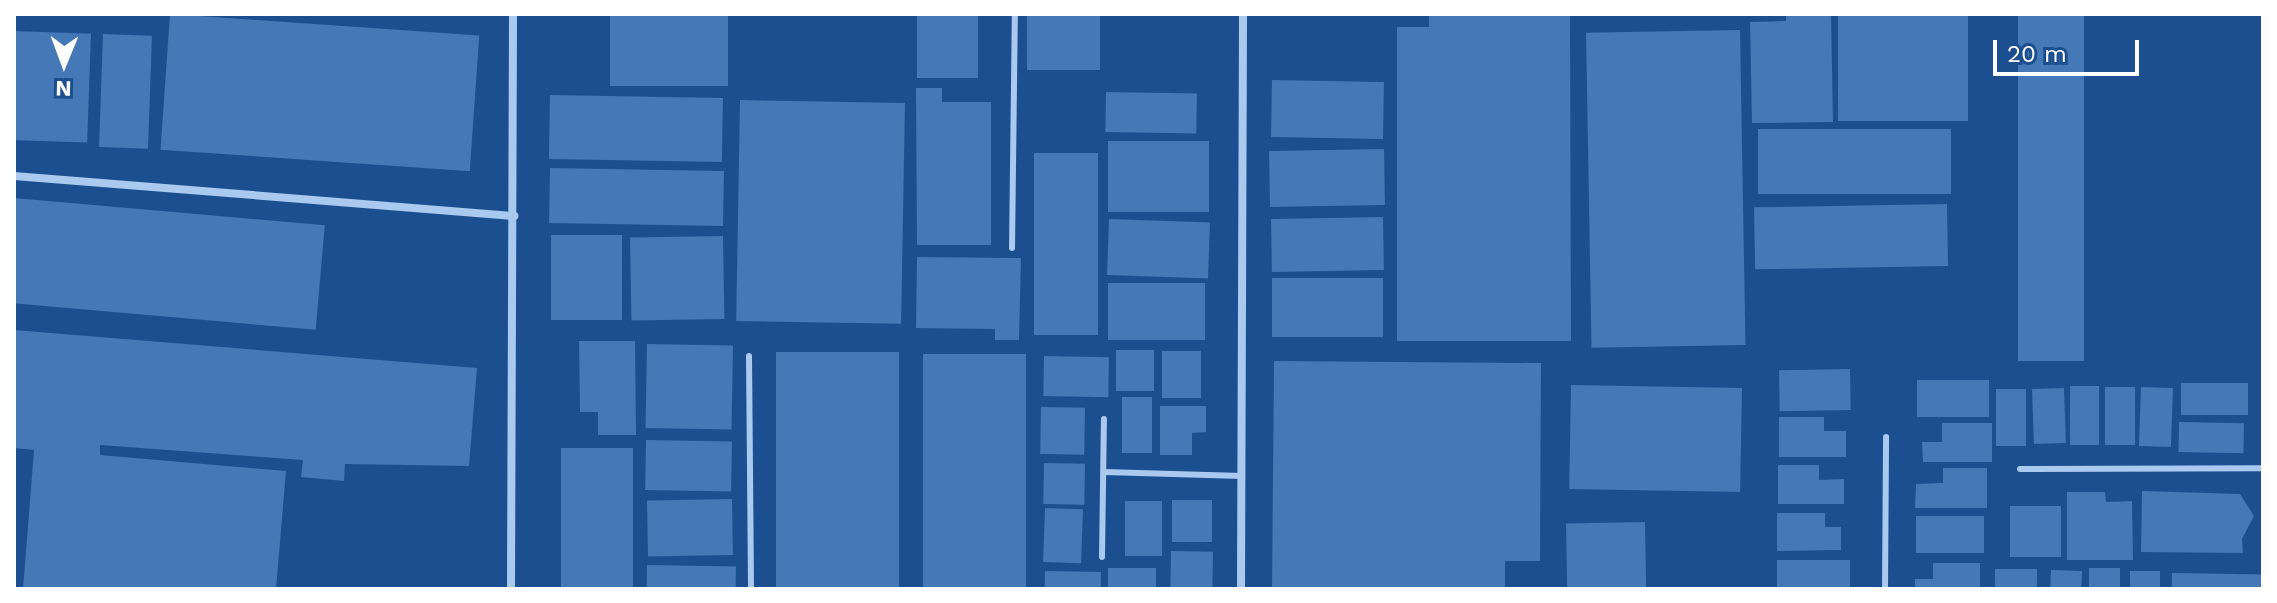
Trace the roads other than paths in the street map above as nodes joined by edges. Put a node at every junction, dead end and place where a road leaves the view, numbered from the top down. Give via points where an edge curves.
1 (513, 14) edge
2 (1015, 14) edge
3 (1243, 14) edge
4 (14, 176) edge
5 (514, 216) junction
6 (1012, 248) dead end
7 (749, 356) dead end
8 (1104, 419) dead end
9 (1886, 437) dead end
10 (2263, 468) edge
11 (2020, 469) dead end
12 (1104, 472) junction
13 (1242, 476) junction
14 (1102, 557) dead end
15 (511, 589) edge
16 (751, 589) edge
17 (1241, 589) edge
18 (1885, 589) edge

1 - 5 street
2 - 6 lane
3 - 13 street
4 - 5 street
5 - 15 street
7 - 16 lane
8 - 12 lane
9 - 18 lane
10 - 11 lane
12 - 13 lane
12 - 14 lane
13 - 17 street

